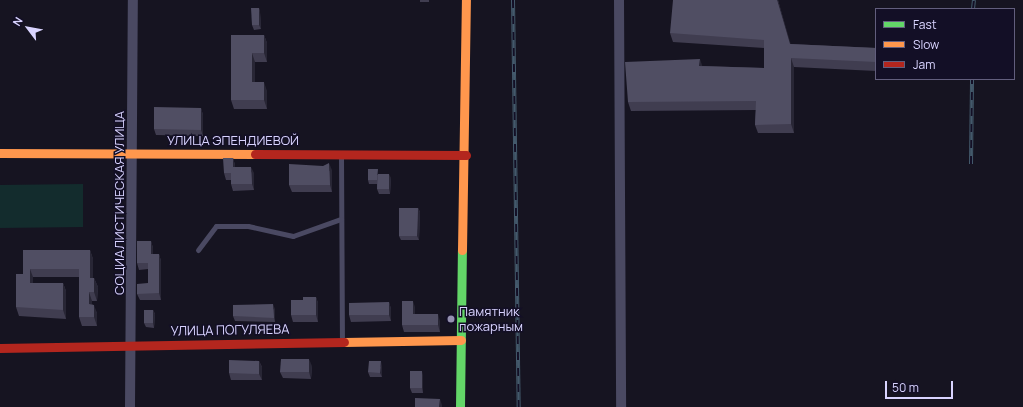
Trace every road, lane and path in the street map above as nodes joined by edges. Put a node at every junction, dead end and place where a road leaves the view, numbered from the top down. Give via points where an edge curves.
1 (134, 0) edge
2 (466, 0) edge
3 (619, 0) edge
4 (0, 153) edge
5 (133, 153) junction
6 (341, 154) junction
7 (466, 155) junction
8 (341, 219) junction
9 (198, 250) dead end
10 (461, 340) junction
11 (342, 342) junction
12 (132, 344) junction
13 (0, 348) edge
14 (130, 407) edge
15 (460, 407) edge
16 (621, 407) edge

1 - 5 street, СОЦИАЛИСТИЧЕСКАЯ УЛИЦА
2 - 7 street
3 - 16 street
4 - 5 street, УЛИЦА ЭПЕНДИЕВОЙ
5 - 6 street, УЛИЦА ЭПЕНДИЕВОЙ
5 - 12 street, СОЦИАЛИСТИЧЕСКАЯ УЛИЦА
6 - 7 street, УЛИЦА ЭПЕНДИЕВОЙ
6 - 8 lane
7 - 10 street
8 - 9 lane via 293,236 248,226 216,226
8 - 11 lane
10 - 11 street, УЛИЦА ПОГУЛЯЕВА
10 - 15 street
11 - 12 street, УЛИЦА ПОГУЛЯЕВА
12 - 13 street, УЛИЦА ПОГУЛЯЕВА
12 - 14 street, СОЦИАЛИСТИЧЕСКАЯ УЛИЦА

